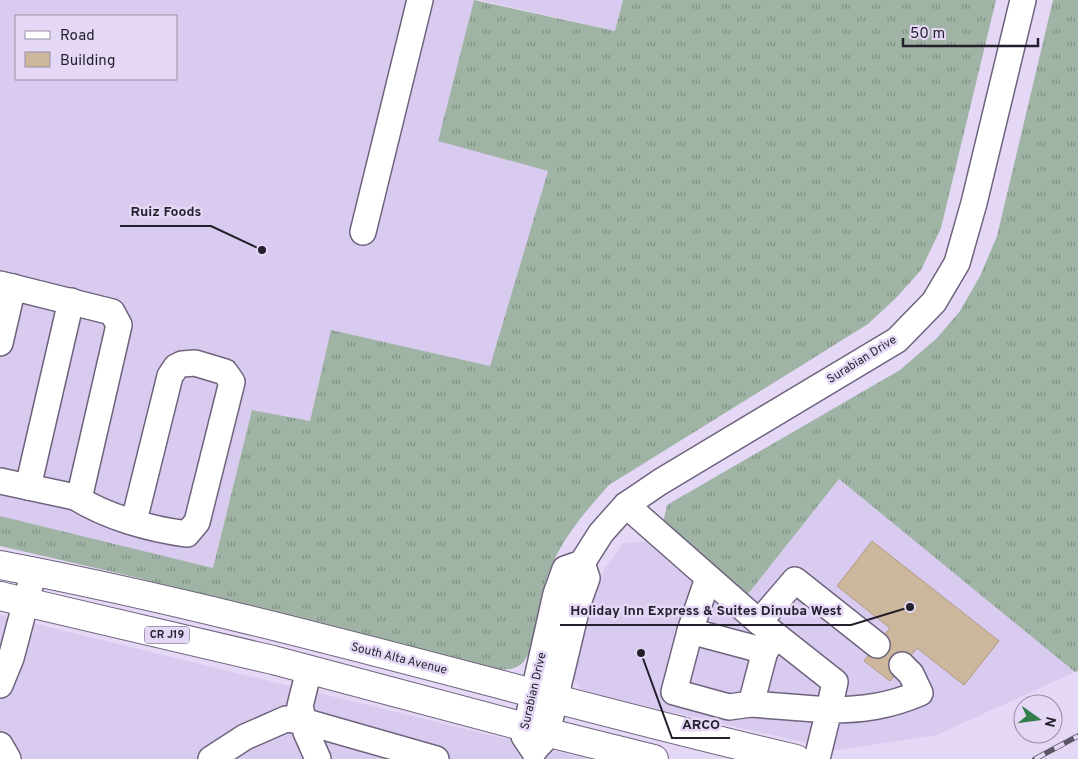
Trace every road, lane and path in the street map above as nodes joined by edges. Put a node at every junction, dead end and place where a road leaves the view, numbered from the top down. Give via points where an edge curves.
1 (420, 0) edge
2 (1024, 0) edge
3 (363, 232) dead end
4 (7, 286) edge
5 (71, 301) junction
6 (0, 342) edge
7 (0, 481) edge
8 (28, 487) junction
9 (75, 497) junction
10 (626, 506) junction
11 (134, 521) junction
12 (0, 565) edge
13 (34, 571) junction
14 (708, 578) junction
15 (0, 596) edge
16 (26, 602) junction
17 (690, 631) junction
18 (767, 636) junction
19 (876, 645) dead end
20 (902, 665) dead end
21 (309, 670) junction
22 (0, 685) edge
23 (544, 696) junction
24 (751, 704) junction
25 (829, 710) junction
26 (303, 721) junction
27 (534, 742) edge
28 (0, 745) edge
29 (8, 759) edge
30 (211, 759) edge
31 (318, 759) edge
32 (436, 759) edge
33 (654, 759) edge
34 (796, 759) edge
35 (817, 759) edge

1 - 3 street
2 - 10 street, Surabian Drive via 974,203 956,262 934,302 897,340 660,482
4 - 5 street
4 - 6 street
5 - 8 street
5 - 9 street via 112,312 118,325 81,490
7 - 8 street
8 - 9 street
9 - 11 street via 93,508
10 - 14 street
10 - 23 street, Surabian Drive via 601,533 582,563 565,570 556,594
11 - 11 street via 187,534 197,522 232,382 225,372 195,363 176,367 170,376
12 - 13 main road, South Alta Avenue
13 - 16 street
13 - 23 main road, South Alta Avenue via 242,619
14 - 17 street
14 - 18 street
15 - 16 main road, CR J19
16 - 21 main road, CR J19
16 - 22 street
17 - 18 street
17 - 24 street via 674,692 729,707
18 - 19 street via 795,580
18 - 24 street
18 - 25 street via 835,682
20 - 25 street via 920,692 886,706
21 - 26 street via 300,706
21 - 27 main road, CR J19
23 - 27 street, Surabian Drive
23 - 34 main road, South Alta Avenue
24 - 25 street
25 - 35 street
26 - 30 street via 286,719 245,738
26 - 31 street
26 - 32 street
27 - 33 main road, CR J19
28 - 29 street

